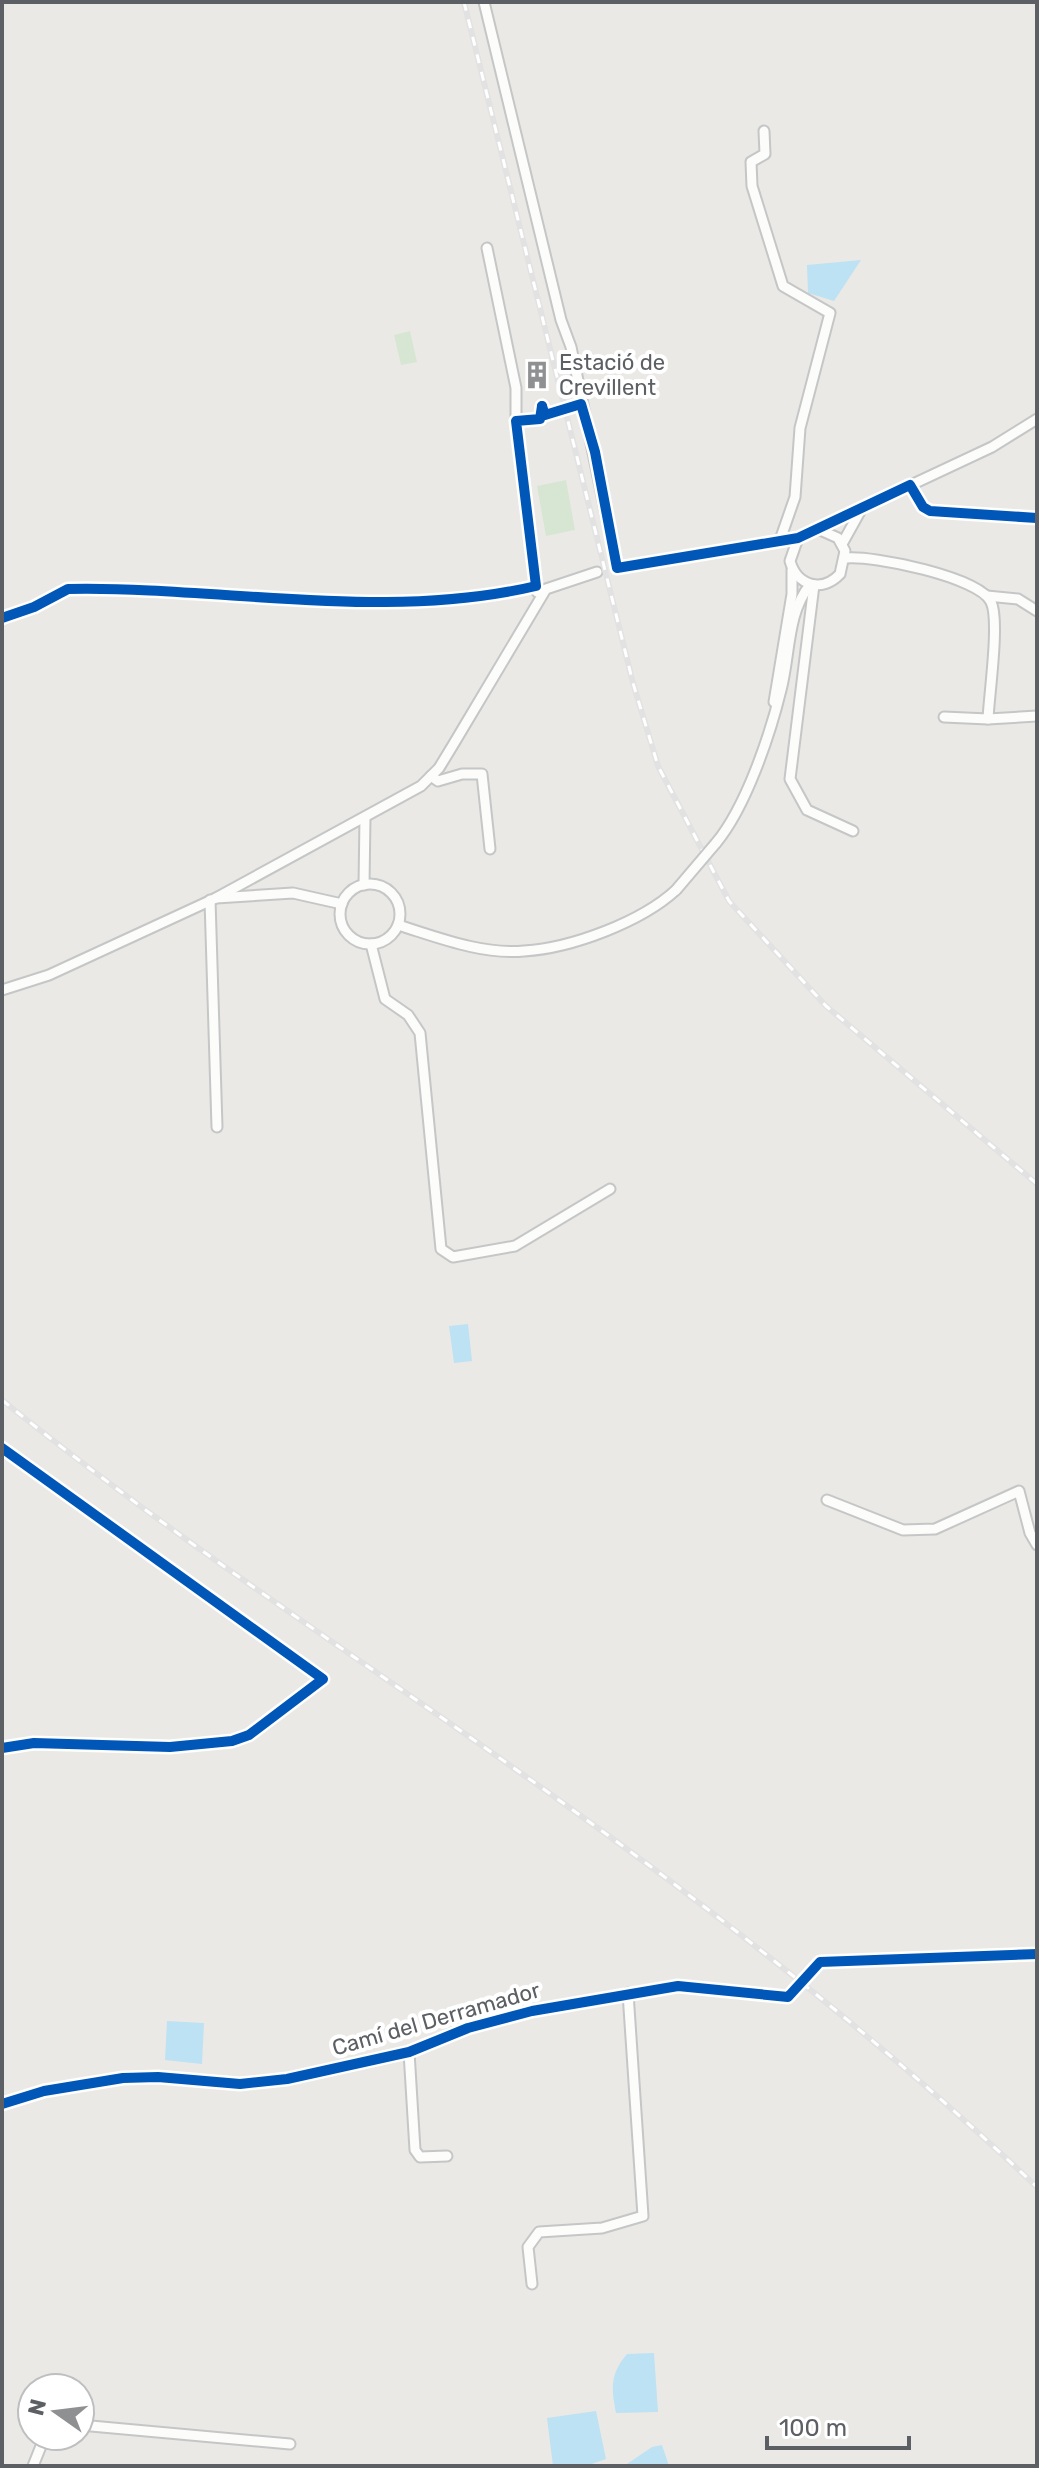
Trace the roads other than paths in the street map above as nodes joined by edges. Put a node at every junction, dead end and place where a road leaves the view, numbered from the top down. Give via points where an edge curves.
1 (484, 2) edge
2 (764, 131) dead end
3 (487, 248) dead end
4 (1037, 419) edge
5 (910, 485) junction
6 (862, 507) junction
7 (1037, 518) edge
8 (818, 529) junction
9 (798, 538) junction
10 (780, 540) junction
11 (842, 544) junction
12 (846, 558) junction
13 (792, 569) junction
14 (597, 572) dead end
15 (812, 585) junction
16 (536, 586) junction
17 (987, 596) junction
18 (538, 600) junction
19 (1037, 611) edge
20 (2, 618) edge
21 (774, 709) junction
22 (1037, 716) edge
23 (944, 717) dead end
24 (988, 719) junction
25 (431, 776) junction
26 (365, 817) junction
27 (853, 831) dead end
28 (490, 849) dead end
29 (364, 885) junction
30 (213, 899) junction
31 (342, 904) junction
32 (398, 925) junction
33 (371, 944) junction
34 (2, 990) edge
35 (217, 1127) dead end
36 (610, 1189) dead end
37 (2, 1448) edge
38 (827, 1500) dead end
39 (1037, 1545) edge
40 (2, 1748) edge
41 (1037, 1954) edge
42 (820, 1962) dead end
43 (628, 1993) junction
44 (788, 1997) dead end
45 (409, 2052) junction
46 (2, 2104) edge
47 (447, 2156) dead end
48 (532, 2284) dead end
49 (96, 2426) edge
50 (290, 2444) dead end

1 - 10 street via 571,347 617,568
2 - 10 street via 765,154 751,162 752,186 783,286 830,313 800,428 795,497
3 - 16 street via 516,388
4 - 5 street via 992,447
5 - 6 street
5 - 7 street via 930,511
6 - 8 street
6 - 11 street
8 - 9 street
8 - 11 street via 832,533
9 - 10 street
9 - 13 street via 790,552
11 - 12 street
12 - 15 street via 835,580
12 - 17 street via 902,565 963,582
13 - 15 street
13 - 21 street
14 - 18 street via 546,589
15 - 21 street via 797,608
15 - 27 street via 790,779 807,810
16 - 18 street
16 - 20 street via 494,596 386,601 68,589
17 - 19 street via 1018,599
17 - 24 street via 993,604 994,626
18 - 25 street
21 - 32 street, bridge via 725,832 657,908 592,936 523,952 459,944
22 - 24 street
23 - 24 street
25 - 26 street
25 - 28 street via 438,781 482,774
26 - 29 street
26 - 30 street
29 - 31 street
29 - 32 street via 390,892 399,907
30 - 31 street via 293,893
30 - 34 street via 49,975
30 - 35 street
31 - 33 street via 347,933
32 - 33 street via 385,940
33 - 36 street via 385,999 408,1015 420,1033 441,1249 453,1257 515,1246
37 - 40 street via 323,1679 249,1735 232,1741 170,1747 34,1743
38 - 39 street via 903,1530 935,1529 1019,1491
41 - 42 street
43 - 44 street, Camí del Derramador via 678,1986
43 - 45 street, Camí del Derramador via 468,2028
43 - 48 street via 643,2216 602,2228 539,2232 528,2247
45 - 46 street, Camí del Derramador via 287,2079 240,2084 123,2078
45 - 47 street via 415,2150 420,2157
49 - 50 street

